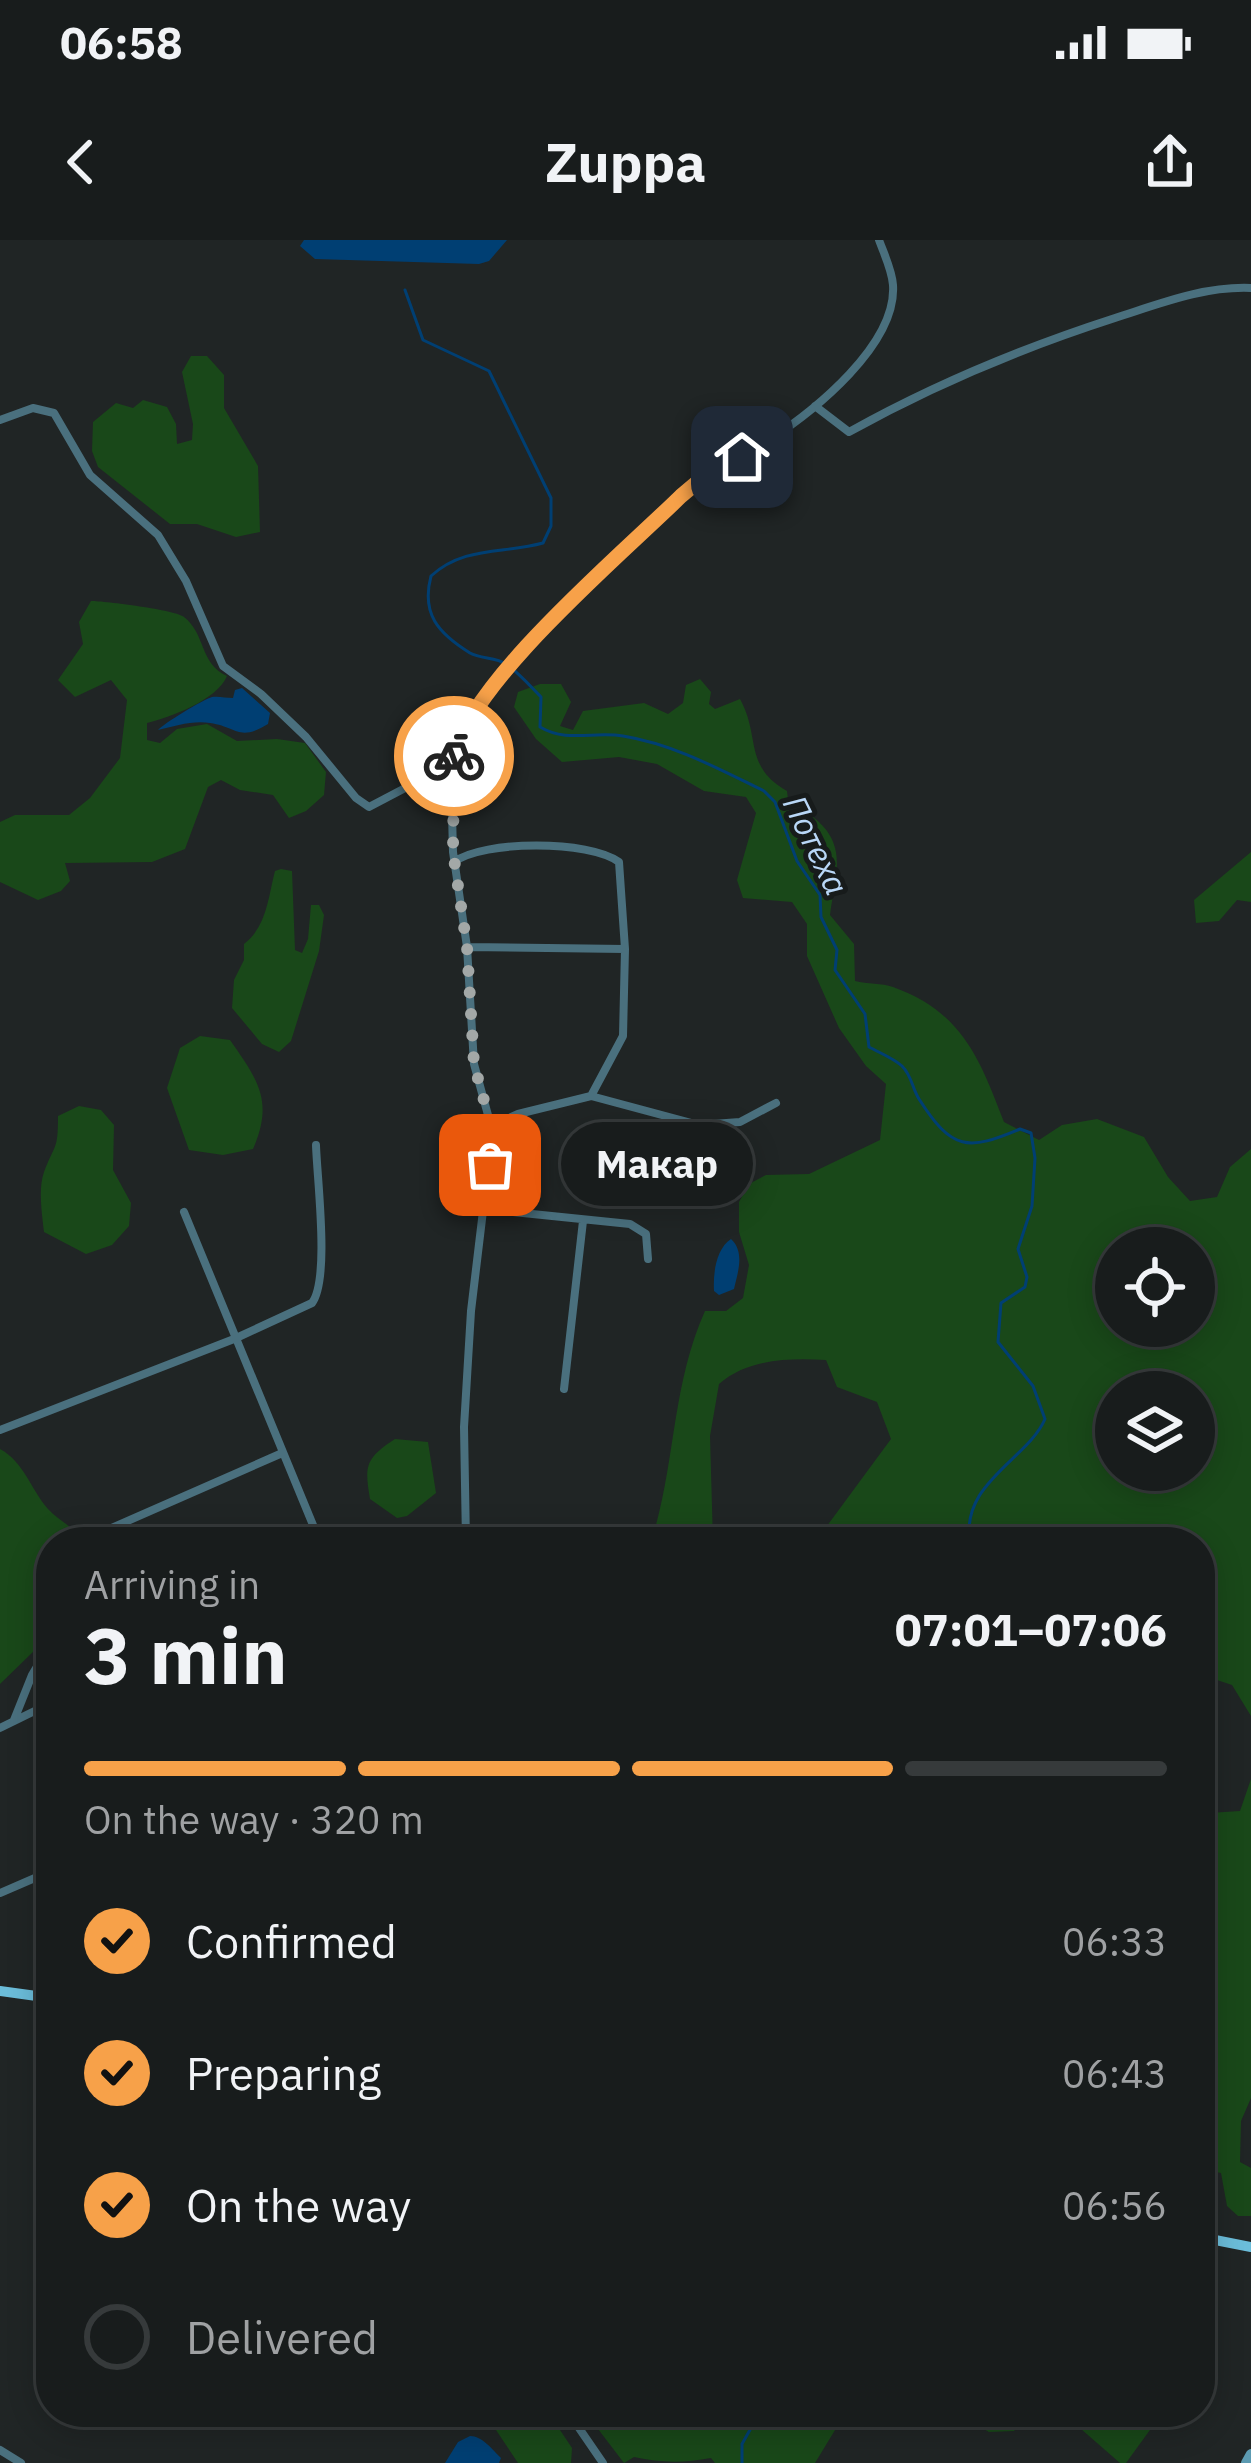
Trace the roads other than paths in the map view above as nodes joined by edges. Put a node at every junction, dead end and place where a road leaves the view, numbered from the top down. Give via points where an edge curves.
1 (879, 240) edge
2 (1251, 289) edge
3 (815, 406) junction
4 (0, 420) edge
5 (452, 774) junction
6 (454, 862) junction
7 (467, 947) junction
8 (626, 950) junction
9 (591, 1096) junction
10 (776, 1103) dead end
11 (491, 1126) junction
12 (316, 1145) dead end
13 (483, 1209) junction
14 (184, 1212) dead end
15 (583, 1221) junction
16 (648, 1259) dead end
17 (234, 1339) junction
18 (565, 1389) dead end
19 (0, 1430) edge
20 (280, 1454) junction
21 (113, 1527) edge
22 (313, 1527) edge
23 (466, 1527) edge
24 (36, 1668) edge
25 (36, 1710) edge
26 (14, 1720) junction
27 (0, 1728) edge
28 (36, 1877) edge
29 (0, 1893) edge
30 (0, 1991) edge
31 (36, 1996) edge
32 (1215, 2239) edge
33 (1251, 2247) edge
34 (578, 2427) edge
35 (0, 2450) edge
36 (1251, 2454) edge
37 (21, 2463) edge
38 (602, 2463) edge
39 (1246, 2463) edge

1 - 3 street via 893,283 891,310 869,352
2 - 3 street via 1179,298 1024,348 849,432
3 - 5 street via 681,496 545,628 463,727
4 - 5 street via 32,408 54,413 109,495 158,535 223,666 307,737 356,798 369,807 428,776
5 - 6 street
6 - 7 street
6 - 8 street via 518,846 613,856 622,877
7 - 8 street
7 - 11 street via 474,1064
8 - 9 street via 621,1045
9 - 10 street via 699,1125 740,1122
9 - 11 street
11 - 13 street
12 - 17 street via 316,1299
13 - 15 street
13 - 23 street via 464,1427
14 - 17 street
15 - 16 street via 639,1227
15 - 18 street
17 - 19 street
17 - 20 street
20 - 21 street
20 - 22 street
24 - 26 street
25 - 26 street
26 - 27 street
28 - 29 street
30 - 31 main road
32 - 33 main road
34 - 38 street
35 - 37 street
36 - 39 street

